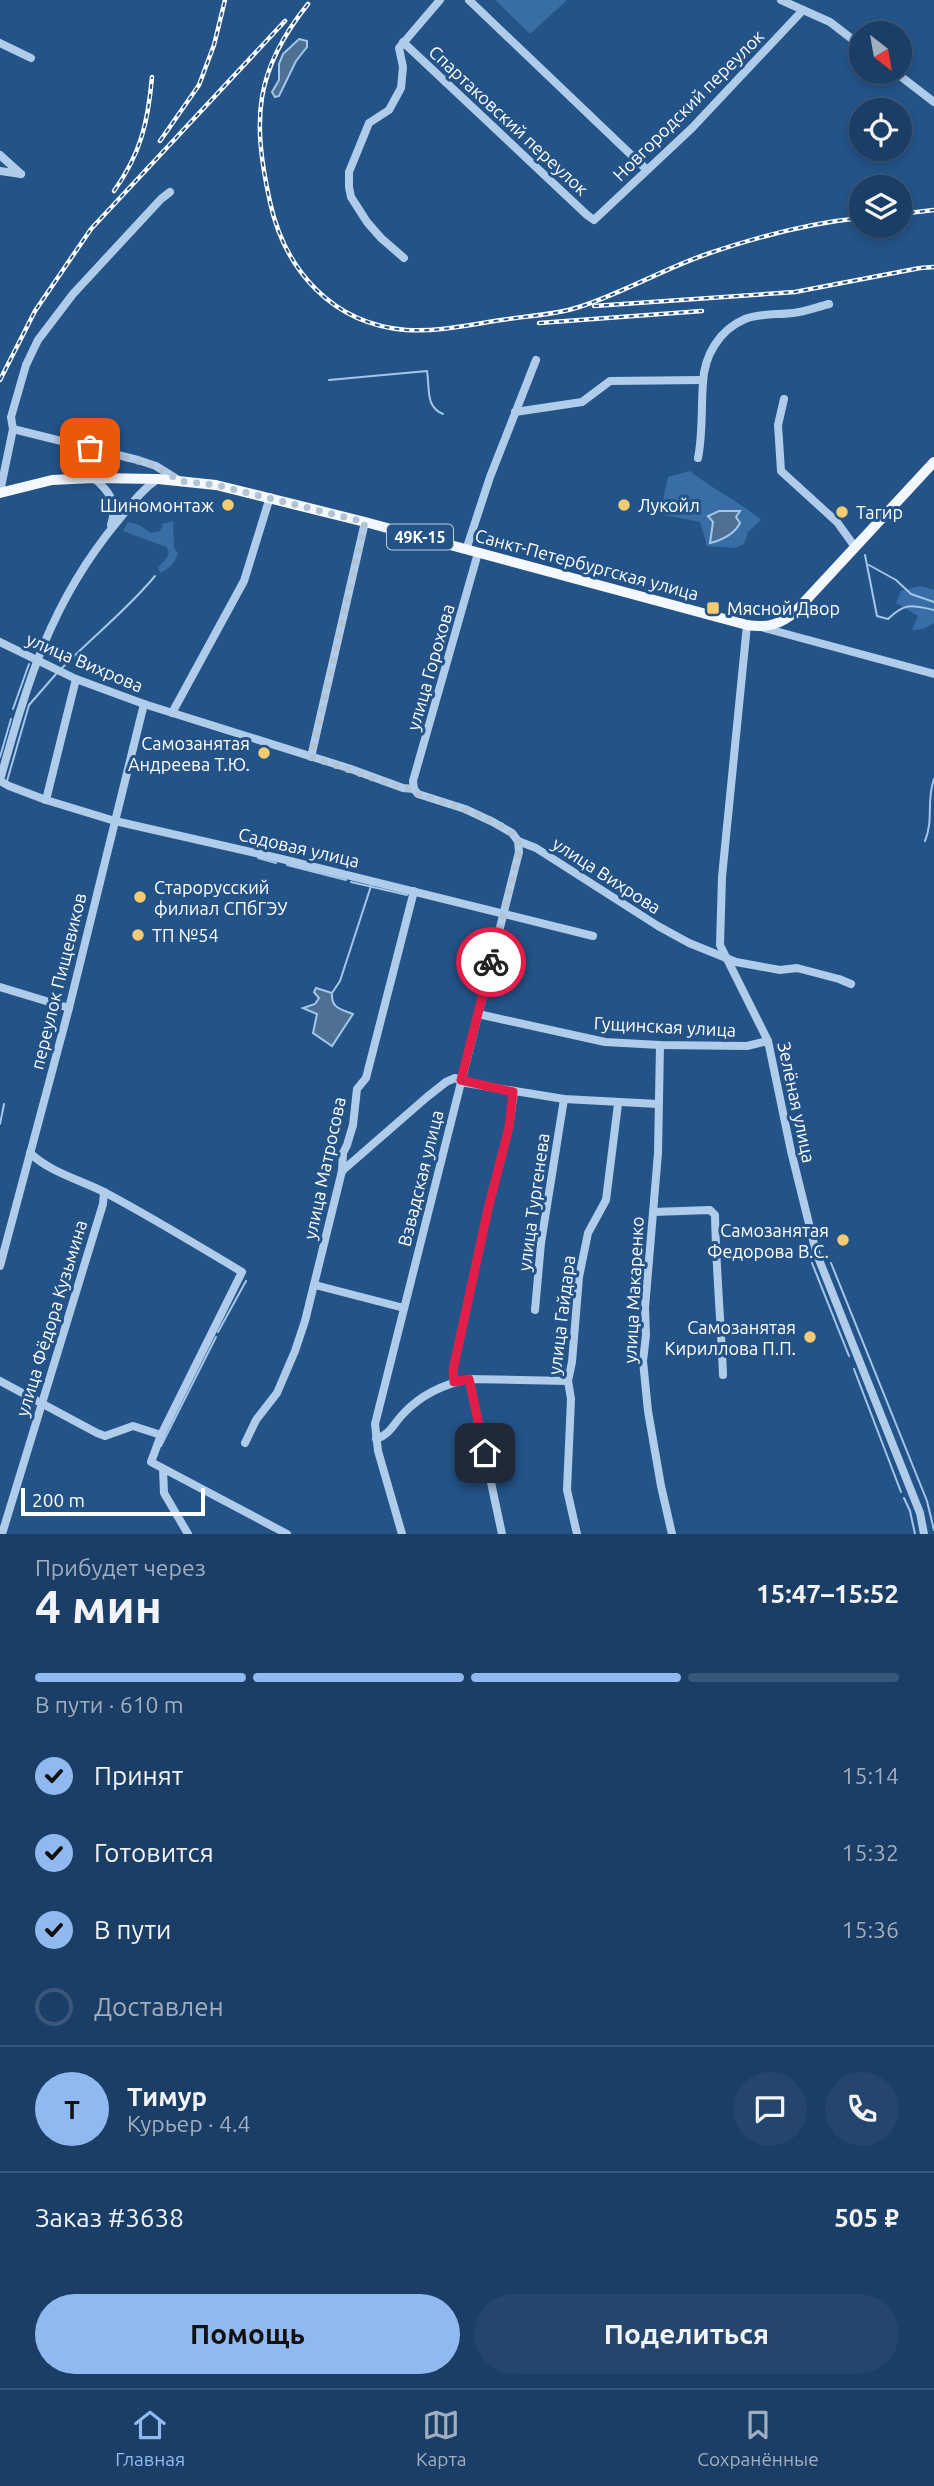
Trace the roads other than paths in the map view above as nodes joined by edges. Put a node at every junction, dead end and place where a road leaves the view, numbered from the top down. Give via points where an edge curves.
1 (440, 0) edge
2 (469, 0) edge
3 (781, 0) edge
4 (803, 10) junction
5 (849, 37) edge
6 (403, 42) junction
7 (0, 43) edge
8 (31, 58) dead end
9 (911, 84) edge
10 (934, 102) edge
11 (0, 155) edge
12 (647, 170) junction
13 (0, 172) edge
14 (170, 192) dead end
15 (594, 220) joint
16 (404, 258) dead end
17 (829, 304) dead end
18 (536, 360) dead end
19 (703, 380) junction
20 (784, 399) dead end
21 (515, 412) junction
22 (13, 429) junction
23 (698, 458) dead end
24 (934, 461) edge
25 (94, 478) junction
26 (158, 479) junction
27 (180, 481) junction
28 (0, 492) edge
29 (270, 498) junction
30 (365, 522) junction
31 (110, 531) junction
32 (855, 547) junction
33 (466, 550) junction
34 (478, 553) junction
35 (747, 625) junction
36 (761, 627) junction
37 (0, 642) edge
38 (37, 660) junction
39 (934, 674) edge
40 (76, 679) junction
41 (144, 704) junction
42 (173, 713) junction
43 (311, 757) junction
44 (0, 780) edge
45 (414, 789) junction
46 (46, 800) junction
47 (115, 821) junction
48 (518, 841) junction
49 (414, 891) junction
50 (504, 912) junction
51 (593, 936) dead end
52 (724, 957) junction
53 (851, 984) dead end
54 (0, 987) edge
55 (69, 1008) junction
56 (478, 1014) junction
57 (768, 1041) junction
58 (660, 1045) junction
59 (461, 1080) junction
60 (513, 1092) junction
61 (564, 1099) junction
62 (618, 1104) junction
63 (658, 1104) junction
64 (30, 1153) junction
65 (342, 1171) junction
66 (104, 1192) junction
67 (653, 1212) junction
68 (0, 1266) edge
69 (315, 1285) junction
70 (404, 1308) junction
71 (535, 1310) dead end
72 (723, 1375) dead end
73 (469, 1379) junction
74 (0, 1381) edge
75 (568, 1381) junction
76 (454, 1382) junction
77 (41, 1403) junction
78 (161, 1435) junction
79 (376, 1439) junction
80 (245, 1443) dead end
81 (163, 1469) junction
82 (2, 1534) edge
83 (188, 1534) edge
84 (286, 1534) edge
85 (402, 1534) edge
86 (502, 1534) edge
87 (577, 1534) edge
88 (672, 1534) edge
89 (924, 1534) edge

1 - 6 street
2 - 12 street
3 - 4 street
4 - 5 street
4 - 12 street, Новгородский переулок
6 - 15 street, Спартаковский переулок
6 - 16 street via 399,48 404,80 397,100 369,123 349,172 356,207
7 - 8 street
9 - 10 street
11 - 13 street via 21,174
12 - 15 street, Новгородский переулок
14 - 22 street via 73,294 38,340 11,417
17 - 19 street via 744,319 714,343
18 - 21 street
19 - 21 street via 610,381 582,402
19 - 23 street
20 - 32 street via 778,425 781,471 837,522
21 - 33 street
22 - 27 street, Санкт-Петербургская улица via 138,460
22 - 28 street
24 - 32 main road
25 - 26 main road, 49К-15
25 - 28 main road, 49К-15
25 - 31 street via 111,495 114,517
26 - 27 main road, 49К-15
26 - 31 street
27 - 29 main road, Санкт-Петербургская улица / 49К-15
29 - 30 main road, Санкт-Петербургская улица / 49К-15
29 - 42 street via 244,581
30 - 33 main road, Санкт-Петербургская улица / 49К-15
30 - 43 street
31 - 38 street via 63,600
32 - 36 main road via 787,619
33 - 34 main road, Санкт-Петербургская улица / 49К-15
34 - 35 main road, Санкт-Петербургская улица / 49К-15
34 - 45 street, улица Горохова
35 - 36 main road, 49К-15
35 - 52 street, Зелёная улица via 720,907
36 - 39 street
37 - 38 street, улица Вихрова
38 - 40 street, улица Вихрова
38 - 44 street
40 - 41 street, улица Вихрова
40 - 46 street
41 - 42 street, улица Вихрова
41 - 47 street, переулок Пищевиков
42 - 43 street, улица Вихрова
43 - 45 street, улица Вихрова
44 - 46 street, Садовая улица
45 - 48 street, улица Вихрова via 493,821
46 - 47 street, Садовая улица
47 - 49 street, Садовая улица
47 - 55 street, переулок Пищевиков
48 - 50 street, Взвадская улица
48 - 52 street, улица Вихрова via 658,926
49 - 50 street, Садовая улица
49 - 65 street, улица Матросова via 366,1078 356,1089
50 - 51 street, Садовая улица
50 - 56 street, Взвадская улица
52 - 53 street, улица Вихрова via 780,970 797,968
52 - 57 street, Зелёная улица
54 - 55 street
55 - 64 street, переулок Пищевиков
56 - 58 street, Гущинская улица via 606,1042
56 - 59 street, Взвадская улица
57 - 58 street, Гущинская улица via 747,1046
57 - 89 street, Зелёная улица via 816,1252 920,1513
58 - 63 street, улица Макаренко
59 - 60 street
59 - 65 street via 446,1082
59 - 70 street, Взвадская улица
60 - 61 street
60 - 76 street
61 - 62 street
61 - 71 street, улица Тургенева
62 - 63 street
62 - 75 street, улица Гайдара via 606,1200 588,1233 579,1277
63 - 67 street, улица Макаренко
64 - 66 street via 41,1163
64 - 68 street, переулок Пищевиков
65 - 69 street, улица Матросова
66 - 77 street, улица Фёдора Кузьмина
66 - 78 street via 242,1272
67 - 72 street via 710,1210 715,1215
67 - 88 street, улица Макаренко via 643,1361 650,1425
69 - 70 street
69 - 80 street, улица Матросова via 282,1383
70 - 79 street, Взвадская улица via 375,1424
73 - 75 street
73 - 76 street
73 - 86 street
74 - 77 street
75 - 87 street, улица Гайдара via 567,1490
76 - 79 street via 430,1392 403,1414 390,1434
77 - 78 street via 105,1436 133,1426
77 - 82 street, улица Фёдора Кузьмина
78 - 81 street via 151,1462
79 - 85 street, Взвадская улица
81 - 83 street via 164,1493
81 - 84 street

